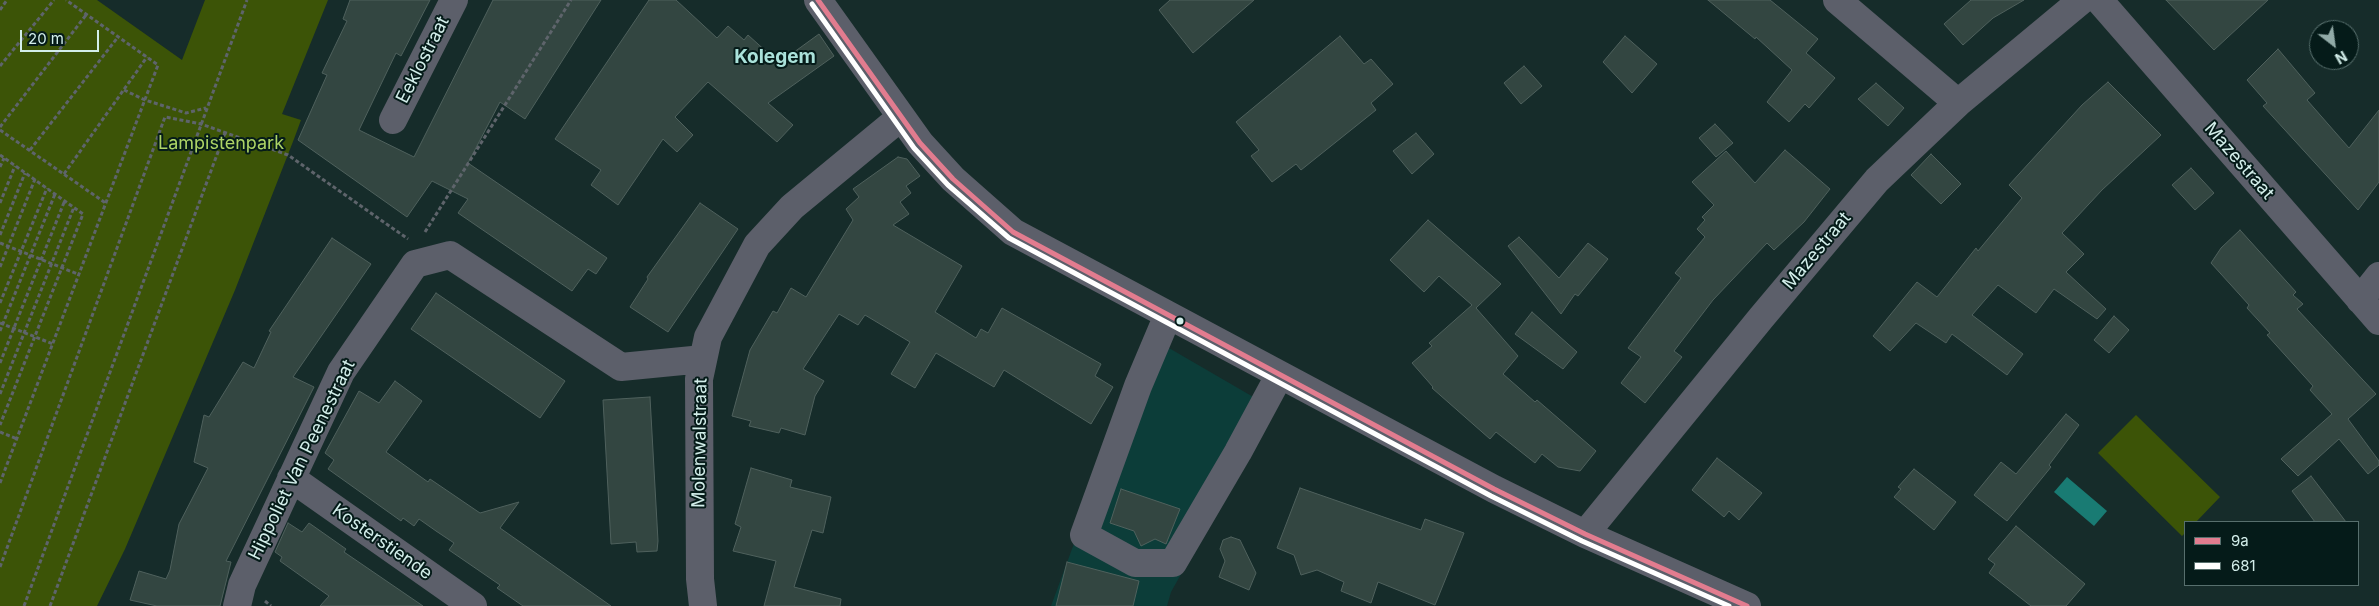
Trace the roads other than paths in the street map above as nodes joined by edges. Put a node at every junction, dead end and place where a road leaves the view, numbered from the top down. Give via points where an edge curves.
1 (454, 0) edge
2 (818, 0) edge
3 (1837, 0) edge
4 (2082, 0) edge
5 (2099, 0) edge
6 (1958, 104) junction
7 (901, 117) junction
8 (393, 120) dead end
9 (2379, 276) edge
10 (2360, 300) junction
11 (1168, 315) junction
12 (2379, 322) edge
13 (703, 359) junction
14 (1279, 376) junction
15 (291, 478) junction
16 (1585, 534) junction
17 (237, 606) edge
18 (473, 606) edge
19 (704, 606) edge
20 (1747, 606) edge

1 - 8 street, Eeklostraat
2 - 7 street
3 - 6 street
4 - 6 street, Mazestraat
5 - 10 street, Mazestraat
6 - 16 street, Mazestraat via 1864,196
7 - 11 street via 953,179 1013,232
7 - 13 street, Molenwalstraat via 792,207 757,245 708,338
9 - 10 street
10 - 12 street, Mazestraat
11 - 14 street
11 - 14 street via 1138,386 1084,535 1093,540 1135,563 1173,563
13 - 15 street, Hippoliet Van Peenestraat via 621,367 450,254 420,254 341,372
13 - 19 street, Molenwalstraat via 699,388 700,579
14 - 16 street
15 - 17 street, Hippoliet Van Peenestraat via 242,585
15 - 18 street, Kosterstiende
16 - 20 street

